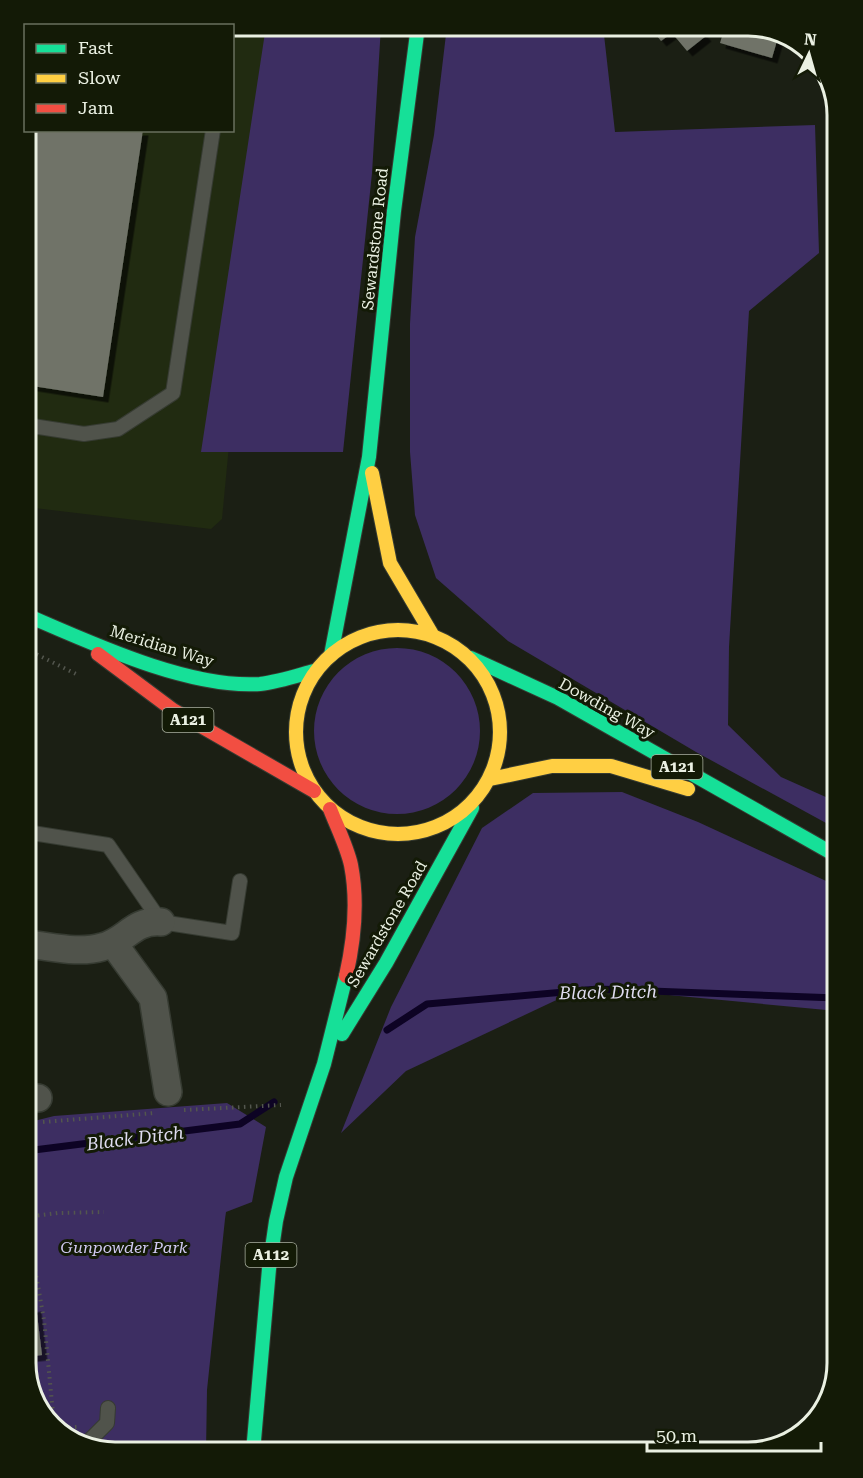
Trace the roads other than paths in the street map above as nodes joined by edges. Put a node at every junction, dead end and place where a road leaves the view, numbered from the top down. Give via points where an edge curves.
1 (416, 36) edge
2 (213, 132) edge
3 (36, 427) edge
4 (369, 457) junction
5 (36, 619) edge
6 (72, 635) junction
7 (433, 636) junction
8 (331, 655) junction
9 (466, 656) junction
10 (314, 671) junction
11 (490, 779) junction
12 (314, 791) junction
13 (477, 798) junction
14 (330, 809) junction
15 (759, 814) junction
16 (36, 834) edge
17 (827, 851) edge
18 (240, 882) dead end
19 (161, 922) junction
20 (113, 943) junction
21 (36, 945) edge
22 (324, 1064) junction
23 (168, 1092) dead end
24 (108, 1408) dead end
25 (92, 1438) edge
26 (254, 1442) edge

1 - 4 main road, Sewardstone Road
2 - 3 lane via 173,393 118,429 84,434
4 - 7 main road, Sewardstone Road via 390,563
4 - 8 main road, Sewardstone Road
5 - 6 main road, Meridian Way / A121
6 - 10 main road, Meridian Way / A121 via 181,673 214,680 253,684
6 - 12 main road, Meridian Way / A121 via 172,710
7 - 8 main road via 399,630 368,634
7 - 9 main road
8 - 10 main road
9 - 11 main road via 487,681 498,708 498,759
9 - 15 main road, Dowding Way / A121 via 558,698
10 - 12 main road via 302,696 295,737 302,769
11 - 13 main road
11 - 15 main road, Dowding Way / A121 via 552,766 611,766 655,777
12 - 14 main road
13 - 14 main road via 444,824 422,832 384,834 346,821
13 - 22 main road, Sewardstone Road / A112
14 - 22 main road, Sewardstone Road / A112 via 351,865 354,915 351,959
15 - 17 main road, Dowding Way / A121
16 - 19 lane via 108,845
18 - 19 lane via 232,933
19 - 20 street via 146,921
20 - 21 street via 88,950
20 - 23 street via 153,998
22 - 26 main road, Sewardstone Road / A112 via 286,1177 276,1221
24 - 25 lane via 107,1423

